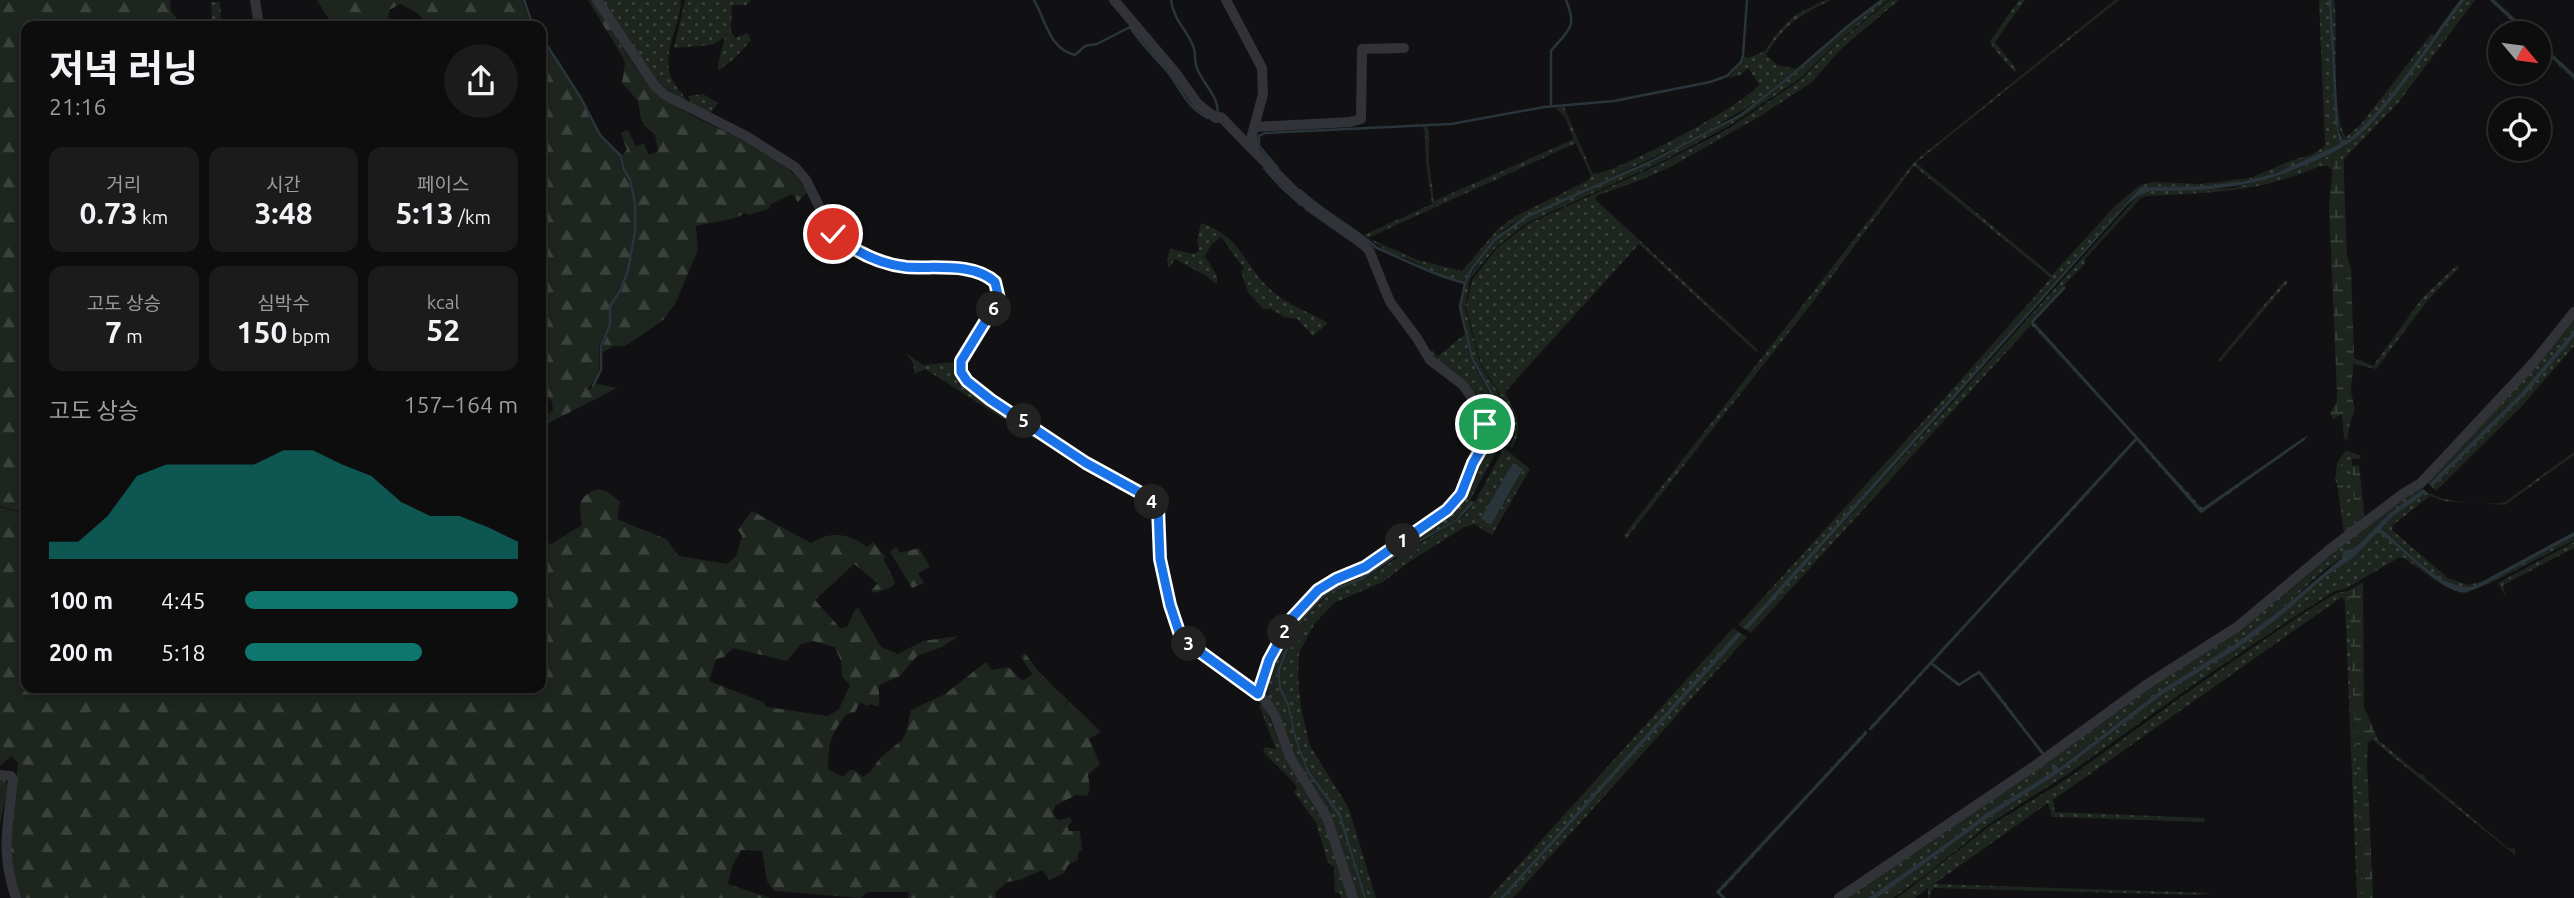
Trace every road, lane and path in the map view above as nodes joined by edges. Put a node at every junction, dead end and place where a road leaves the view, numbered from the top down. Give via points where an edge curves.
1 (255, 0) edge
2 (597, 0) edge
3 (1114, 0) edge
4 (1226, 0) edge
5 (258, 21) edge
6 (1404, 48) dead end
7 (1255, 127) junction
8 (1255, 152) junction
9 (2574, 312) edge
10 (1258, 694) junction
11 (0, 775) edge
12 (16, 898) edge
13 (1353, 898) edge
14 (1839, 898) edge

1 - 5 street
2 - 10 street via 655,86 795,167 833,234 846,245 882,262 977,271 995,282 999,299 961,361 961,372 991,400 1086,463 1146,496 1158,508 1160,559 1181,638
3 - 8 street via 1198,104 1228,121
4 - 7 street via 1262,68 1263,94
6 - 7 street via 1362,49 1361,120
7 - 8 street
8 - 10 street via 1308,205 1369,250 1390,302 1430,360 1463,385 1480,410 1488,437 1461,494 1447,510 1365,567 1318,590 1292,618 1269,660
9 - 14 street via 2534,362 2421,483 2237,627
10 - 13 street via 1275,716 1290,757 1327,818
11 - 12 street via 13,780 2,836 4,866

